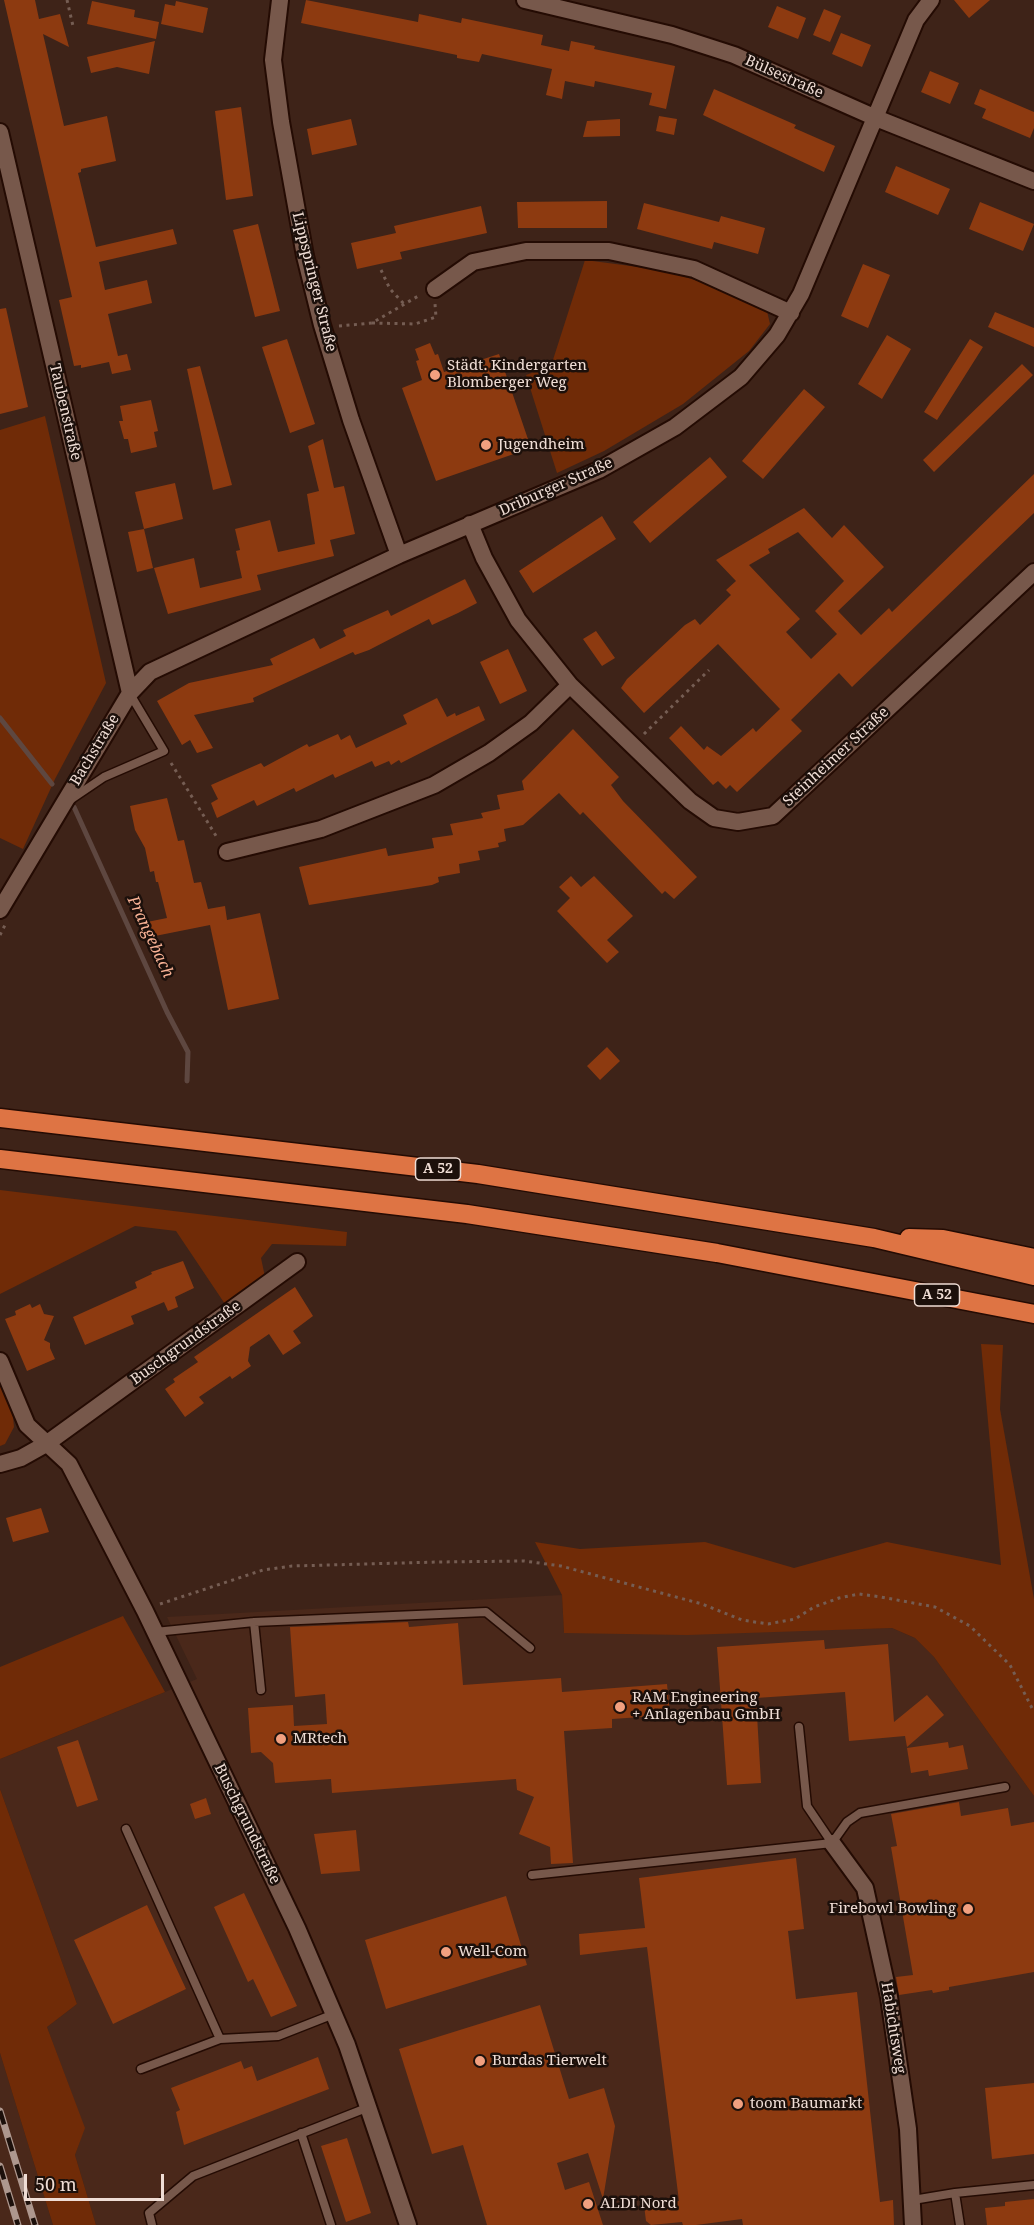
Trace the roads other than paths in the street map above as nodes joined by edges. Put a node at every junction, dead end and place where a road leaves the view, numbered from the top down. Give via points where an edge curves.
1 (280, 0) edge
2 (525, 0) edge
3 (931, 0) edge
4 (568, 5) edge
5 (876, 118) junction
6 (0, 132) edge
7 (1034, 181) edge
8 (435, 289) road end
9 (791, 313) junction
10 (470, 524) junction
11 (399, 555) junction
12 (1034, 572) edge
13 (570, 685) junction
14 (130, 693) junction
15 (60, 807) junction
16 (227, 852) road end
17 (0, 910) edge
18 (0, 1118) edge
19 (0, 1159) edge
20 (874, 1238) junction
21 (1034, 1258) edge
22 (297, 1262) dead end
23 (1034, 1276) edge
24 (1034, 1314) edge
25 (0, 1361) edge
26 (46, 1444) junction
27 (0, 1464) edge
28 (254, 1622) junction
29 (155, 1632) junction
30 (530, 1648) dead end
31 (261, 1690) dead end
32 (799, 1727) dead end
33 (1005, 1787) dead end
34 (126, 1829) dead end
35 (832, 1843) junction
36 (532, 1875) dead end
37 (334, 2014) junction
38 (220, 2039) junction
39 (141, 2069) dead end
40 (369, 2107) junction
41 (301, 2133) junction
42 (1034, 2185) edge
43 (956, 2193) junction
44 (913, 2200) junction
45 (152, 2225) edge
46 (331, 2225) edge
47 (408, 2225) edge
48 (914, 2225) edge
49 (960, 2225) edge

1 - 11 street, Lippspringer Straße via 273,60 305,256 351,420
2 - 4 street, Bülsestraße
3 - 5 street, Driburger Straße via 916,20
4 - 5 street, Bülsestraße via 734,55
5 - 7 street, Bülsestraße
5 - 9 street, Driburger Straße
6 - 14 street, Taubenstraße
8 - 9 street via 473,262 526,251 609,251 694,269
9 - 10 street, Driburger Straße via 741,377 675,427 599,470
10 - 11 street, Driburger Straße
10 - 13 street, Steinheimer Straße via 518,620
11 - 14 street, Driburger Straße via 150,672
12 - 13 street, Steinheimer Straße via 773,816 738,822 714,818 690,801
13 - 16 street via 531,723 434,785 321,829
14 - 15 street, Bachstraße
14 - 15 lane, Bachstraße via 164,751 104,777
15 - 17 street, Bachstraße
18 - 20 highway, A 52 via 478,1174
19 - 24 highway, A 52 via 467,1214 717,1252
20 - 21 highway via 943,1239
20 - 23 highway, A 52
22 - 26 street, Buschgrundstraße
25 - 26 street, Buschgrundstraße via 27,1425
26 - 27 street, Buschgrundstraße
26 - 29 street, Buschgrundstraße via 69,1464
28 - 29 lane
28 - 30 lane via 486,1612
28 - 31 lane
29 - 37 street, Buschgrundstraße
32 - 35 lane via 807,1806
33 - 35 lane via 860,1813 847,1821
34 - 38 lane
35 - 36 lane
35 - 44 street, Habichtsweg via 866,1888 899,2060
37 - 38 lane via 278,2036
37 - 40 street, Buschgrundstraße
38 - 39 lane
40 - 41 lane
40 - 47 street, Buschgrundstraße
41 - 45 lane via 193,2176 149,2213
41 - 46 lane
42 - 43 lane
43 - 44 lane
43 - 49 lane
44 - 48 street, Habichtsweg

